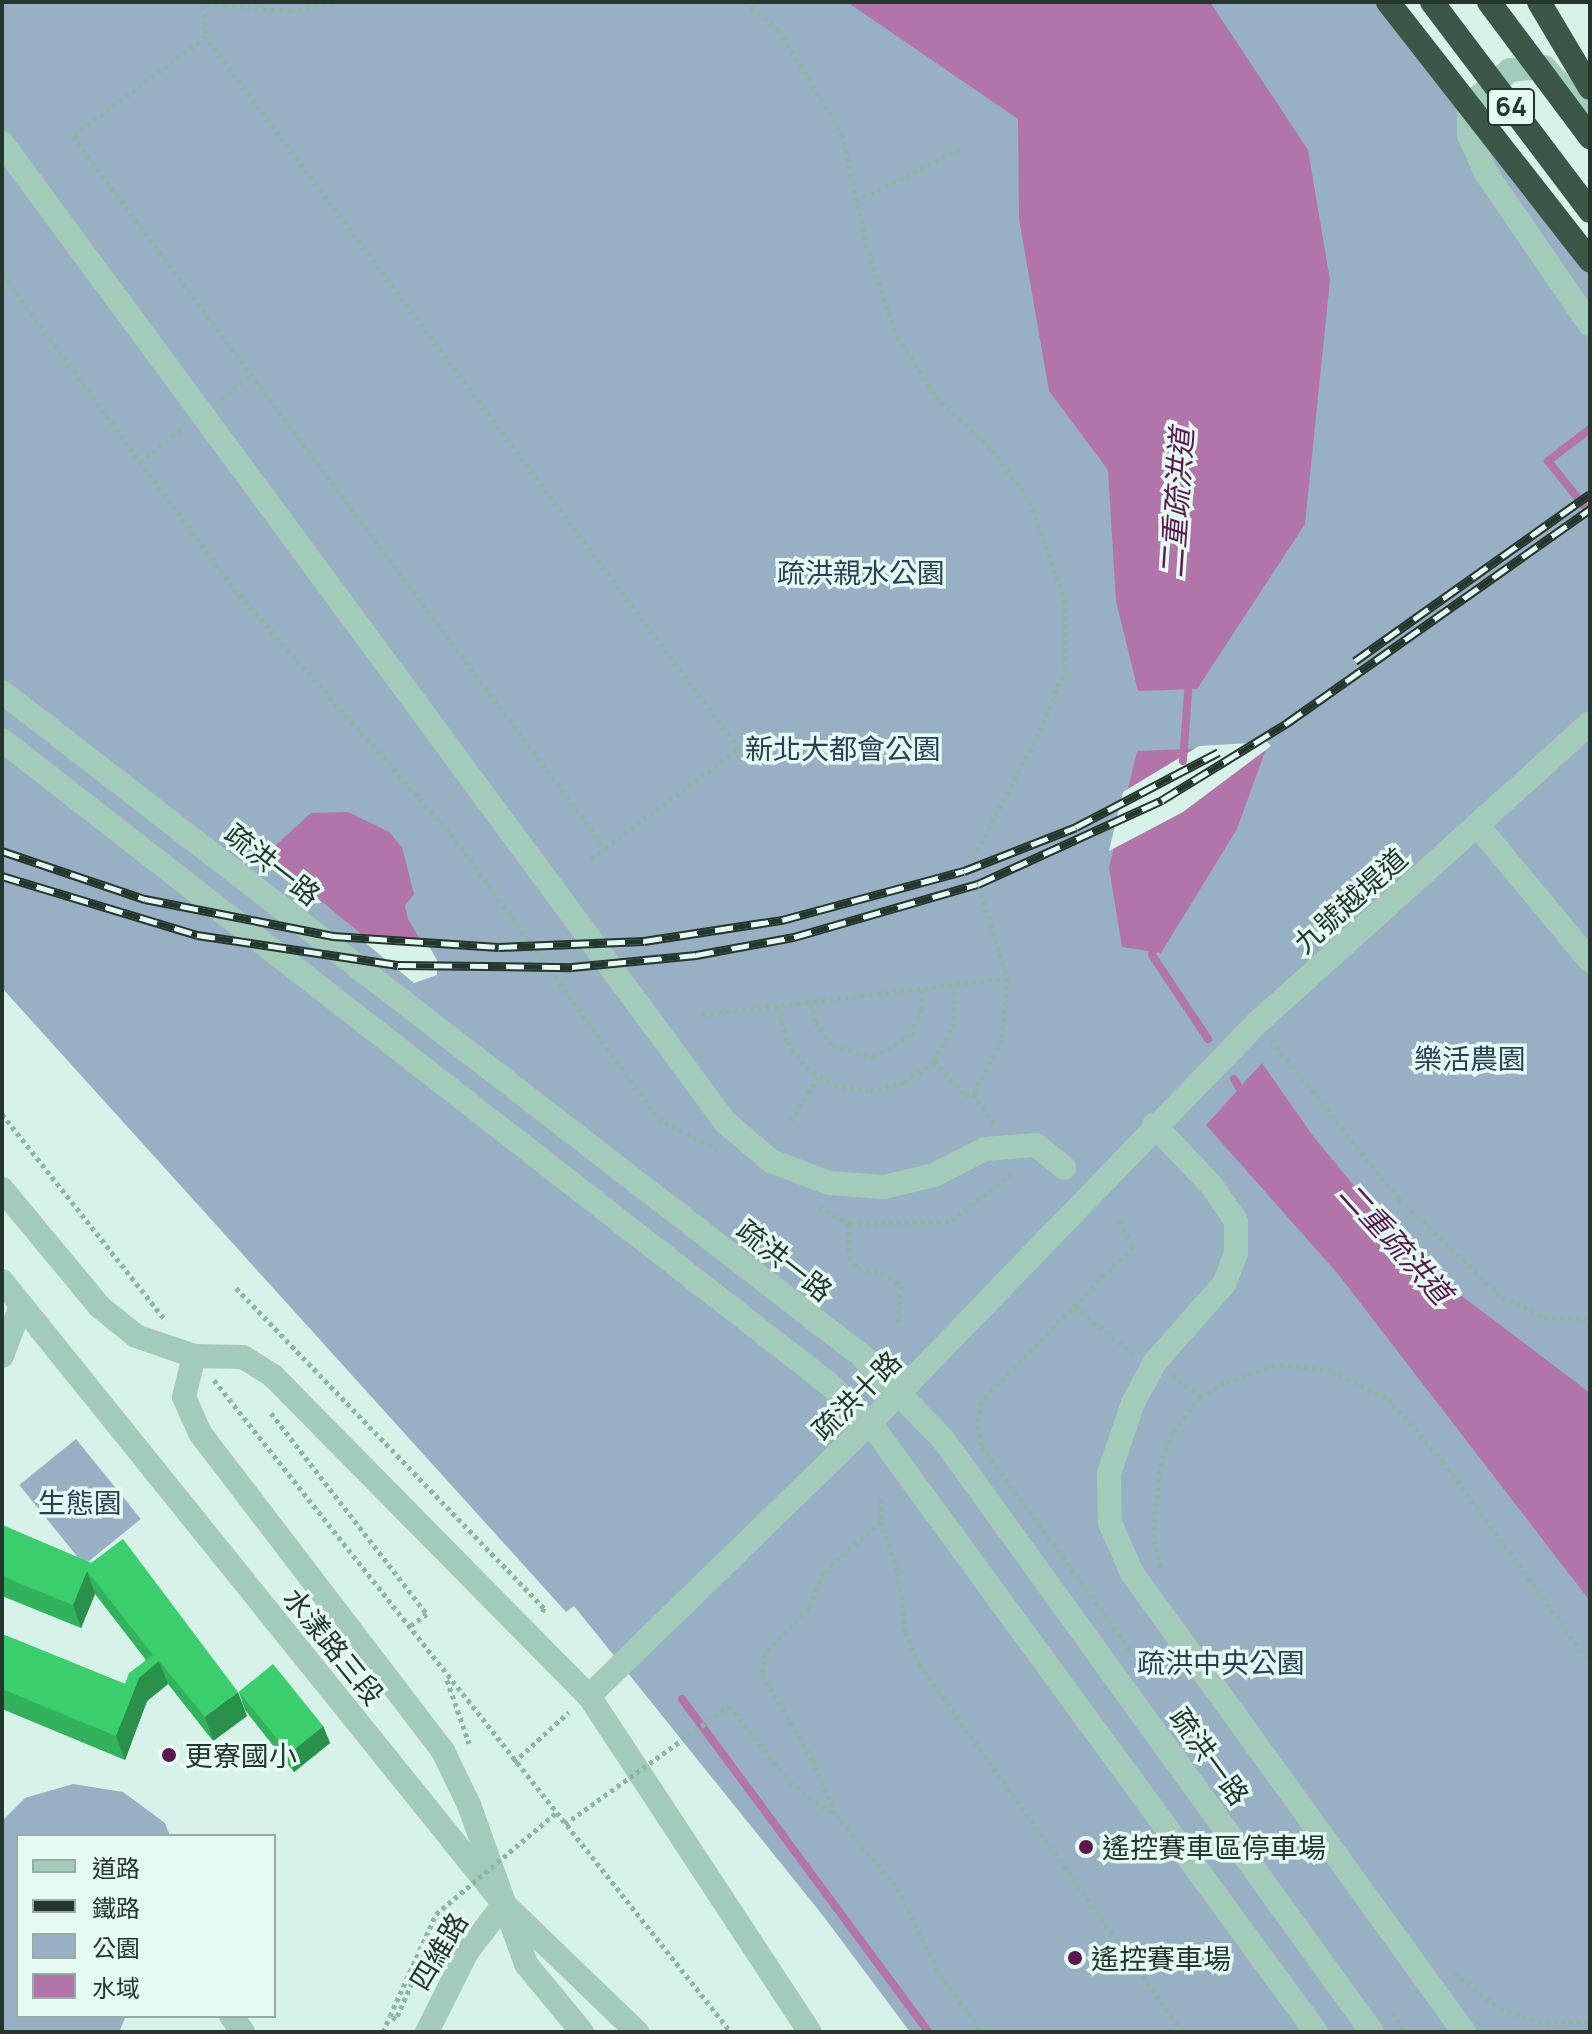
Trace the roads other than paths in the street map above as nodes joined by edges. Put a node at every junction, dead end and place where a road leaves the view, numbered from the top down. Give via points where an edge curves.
1 (1388, 2) edge
2 (1432, 2) edge
3 (1489, 2) edge
4 (1539, 2) edge
5 (1590, 88) edge
6 (1590, 117) edge
7 (1590, 137) edge
8 (2, 143) edge
9 (1590, 211) edge
10 (1590, 261) edge
11 (1590, 325) edge
12 (2, 692) edge
13 (1590, 723) edge
14 (2, 740) edge
15 (1478, 826) junction
16 (1590, 961) edge
17 (1154, 1125) junction
18 (1064, 1168) dead end
19 (2, 1189) edge
20 (2, 1281) edge
21 (21, 1306) junction
22 (2, 1356) edge
23 (200, 1363) junction
24 (899, 1394) junction
25 (870, 1423) junction
26 (589, 1696) junction
27 (504, 1904) junction
28 (427, 2032) edge
29 (582, 2032) edge
30 (637, 2032) edge
31 (810, 2032) edge
32 (1316, 2032) edge
33 (1372, 2032) edge
34 (1464, 2032) edge

1 - 10 highway, bridge
2 - 9 highway, 64, bridge
3 - 7 highway, 64, bridge
4 - 5 highway
6 - 11 street via 1544,67 1510,70 1477,98 1469,115 1469,135 1486,173
8 - 18 street via 725,1122 771,1161 829,1183 884,1187 934,1175 985,1149 1036,1145
12 - 24 street, 疏洪一路 via 862,1356
13 - 15 street, 九號越堤道
14 - 25 street via 829,1384
15 - 16 street
15 - 17 street, 九號越堤道 via 1257,1023
17 - 24 street, 疏洪十路
17 - 34 street via 1212,1186 1236,1221 1236,1237 1224,1284 1153,1366 1123,1426 1109,1473 1110,1523 1132,1573
19 - 23 street via 100,1307 136,1336
20 - 21 street, 水漾路三段
21 - 22 street
21 - 27 street, 水漾路三段
23 - 26 street via 243,1357 273,1376
23 - 27 street via 184,1397 200,1433 443,1751 469,1805
24 - 25 street, 疏洪十路
24 - 33 street, 疏洪一路 via 943,1439
25 - 26 street, 疏洪十路
25 - 32 street
26 - 31 street
27 - 28 street, 四維路 via 467,1952
27 - 29 street via 526,1964
27 - 30 street, 水漾路三段

